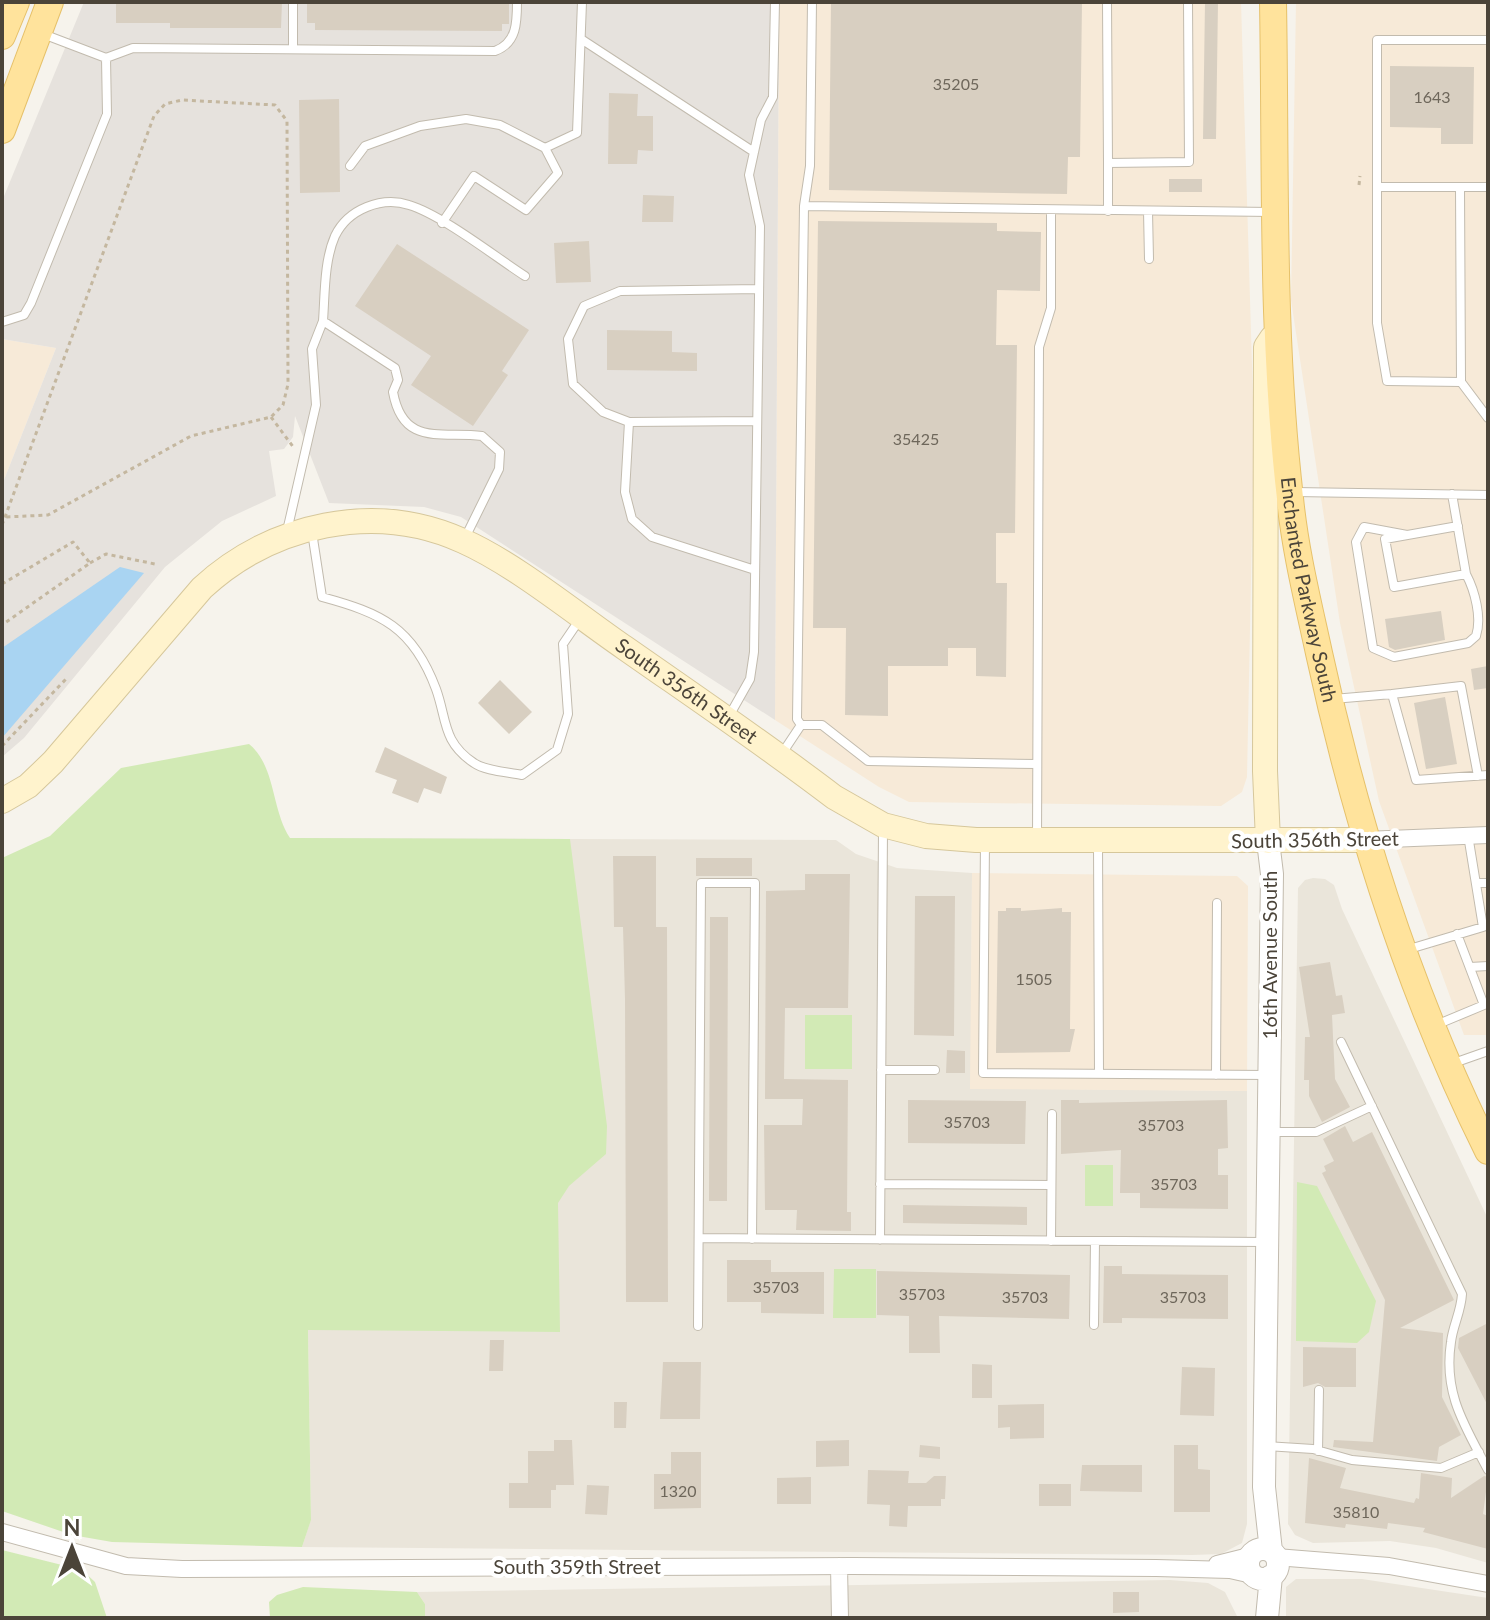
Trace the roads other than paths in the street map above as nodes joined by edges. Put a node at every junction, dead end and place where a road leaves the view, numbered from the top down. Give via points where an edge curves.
1 (16, 2) edge
2 (50, 2) edge
3 (293, 2) edge
4 (517, 2) edge
5 (582, 2) edge
6 (775, 2) edge
7 (812, 2) edge
8 (1107, 2) edge
9 (1188, 2) edge
10 (1273, 2) edge
11 (39, 32) junction
12 (2, 36) edge
13 (581, 39) junction
14 (1488, 40) edge
15 (293, 49) junction
16 (106, 58) junction
17 (2, 130) edge
18 (545, 148) junction
19 (754, 152) junction
20 (1108, 163) junction
21 (350, 166) dead end
22 (1377, 187) junction
23 (1460, 187) junction
24 (1488, 187) edge
25 (804, 206) junction
26 (1051, 210) junction
27 (1108, 211) junction
28 (1148, 211) junction
29 (1276, 212) junction
30 (442, 223) junction
31 (1149, 259) dead end
32 (525, 276) dead end
33 (759, 289) junction
34 (323, 321) junction
35 (2, 322) edge
36 (1278, 329) junction
37 (1461, 382) junction
38 (1488, 418) edge
39 (757, 421) junction
40 (629, 422) junction
41 (1289, 492) junction
42 (1452, 494) junction
43 (1488, 495) edge
44 (1458, 526) junction
45 (312, 528) junction
46 (286, 535) junction
47 (1407, 535) junction
48 (463, 541) junction
49 (755, 570) junction
50 (1466, 574) junction
51 (581, 618) junction
52 (1392, 694) junction
53 (1329, 699) junction
54 (727, 719) junction
55 (801, 725) junction
56 (780, 756) junction
57 (1037, 764) junction
58 (1488, 775) edge
59 (1478, 776) junction
60 (2, 801) edge
61 (883, 825) junction
62 (1468, 835) junction
63 (1488, 835) edge
64 (1037, 839) junction
65 (985, 840) junction
66 (1098, 840) junction
67 (1364, 840) junction
68 (1268, 841) junction
69 (1476, 883) junction
70 (1488, 883) edge
71 (1217, 903) dead end
72 (1457, 934) junction
73 (1405, 950) junction
74 (1488, 966) edge
75 (1470, 967) junction
76 (1434, 1026) junction
77 (1341, 1042) dead end
78 (1488, 1051) edge
79 (1450, 1064) junction
80 (881, 1070) junction
81 (935, 1070) dead end
82 (1099, 1074) junction
83 (1216, 1075) junction
84 (1269, 1075) junction
85 (1372, 1106) junction
86 (1052, 1114) dead end
87 (1269, 1132) junction
88 (1488, 1151) edge
89 (880, 1184) junction
90 (1051, 1185) junction
91 (699, 1238) junction
92 (752, 1239) junction
93 (880, 1240) junction
94 (1051, 1241) junction
95 (1095, 1241) junction
96 (1269, 1243) junction
97 (1094, 1325) dead end
98 (698, 1326) dead end
99 (1319, 1390) dead end
100 (1264, 1446) junction
101 (1318, 1451) junction
102 (1479, 1452) junction
103 (1488, 1470) edge
104 (2, 1532) edge
105 (1264, 1564) junction
106 (839, 1566) junction
107 (1488, 1584) edge
108 (840, 1618) edge
109 (1260, 1618) edge
110 (1267, 1618) edge

1 - 12 main road
2 - 11 main road
3 - 15 lane
4 - 15 lane via 510,42 495,51
5 - 13 lane
6 - 19 lane via 773,97
7 - 25 lane via 810,166
8 - 20 lane
9 - 20 lane via 1189,162
10 - 29 main road, Enchanted Parkway South
11 - 16 lane
11 - 17 main road
13 - 18 lane via 577,133
13 - 19 lane
14 - 22 lane via 1377,40
15 - 16 lane via 133,48
16 - 35 lane via 107,114 31,303 24,315
18 - 21 lane via 500,125 466,119 420,126 365,146
18 - 30 lane via 558,173 526,210 474,176
19 - 33 lane via 749,175 760,226
20 - 27 lane
22 - 23 lane
22 - 37 lane via 1377,323 1387,381
23 - 24 lane
23 - 37 lane
25 - 26 lane
25 - 55 lane via 797,719
26 - 27 lane
26 - 57 lane via 1051,308 1039,347
27 - 28 lane
28 - 29 lane
28 - 31 lane
29 - 36 main road, Enchanted Parkway South
30 - 32 lane
30 - 34 lane via 410,205 389,202 368,206 349,218 329,254
33 - 39 lane
33 - 40 lane via 620,291 584,306 568,339 573,384 603,412
34 - 46 lane via 312,349 316,405
34 - 48 lane via 395,368 396,406 413,429 482,436 496,445 499,469
36 - 41 main road, Enchanted Parkway South
36 - 68 main road, 16th Avenue South via 1266,347
37 - 38 lane
39 - 40 lane
39 - 49 lane
40 - 49 lane via 625,492 632,519 652,537
41 - 42 lane
41 - 53 main road, Enchanted Parkway South
42 - 43 lane
42 - 44 lane
44 - 47 lane
44 - 50 lane
45 - 46 main road, South 356th Street
45 - 48 main road, South 356th Street via 384,523
45 - 51 lane via 322,597 370,610 408,637 436,689 446,736 475,764 522,775 557,750 568,714 563,644
46 - 60 main road, South 356th Street via 229,563 202,588 53,762
47 - 50 lane via 1385,539 1394,587
47 - 50 lane via 1364,527 1356,542 1373,648 1382,655 1468,643 1476,636 1478,616
48 - 51 main road, South 356th Street
49 - 54 lane via 750,679
51 - 54 main road, South 356th Street
52 - 53 lane
52 - 59 lane via 1416,780
52 - 59 lane via 1461,686
53 - 67 main road, Enchanted Parkway South
54 - 56 main road, South 356th Street
55 - 56 lane
55 - 57 lane via 822,725 868,761
56 - 61 main road, South 356th Street via 834,797
57 - 64 lane
58 - 59 lane
61 - 65 main road, South 356th Street via 926,836
61 - 80 lane
62 - 63 street, South 356th Street
62 - 67 street, South 356th Street
62 - 69 lane
64 - 65 main road, South 356th Street
64 - 66 main road, South 356th Street
65 - 82 lane via 983,1073
66 - 68 main road, South 356th Street
66 - 82 lane
67 - 68 main road, South 356th Street
67 - 73 main road, Enchanted Parkway South
68 - 84 street, 16th Avenue South
69 - 70 lane
69 - 72 lane via 1483,927
71 - 83 lane
72 - 73 lane
72 - 75 lane
73 - 76 main road, Enchanted Parkway South
74 - 75 lane
75 - 76 lane via 1484,1005
76 - 79 main road, Enchanted Parkway South
77 - 85 lane
78 - 79 lane
79 - 88 main road, Enchanted Parkway South
80 - 81 lane
80 - 89 lane
82 - 83 lane
83 - 84 lane
84 - 87 street, 16th Avenue South
85 - 87 lane via 1316,1132
85 - 102 lane via 1462,1294 1451,1342 1451,1392
86 - 90 lane
87 - 96 street, 16th Avenue South
89 - 90 lane
89 - 93 lane
90 - 94 lane
91 - 92 lane
91 - 92 lane via 701,883 755,883
91 - 98 lane
92 - 93 lane
93 - 94 lane
94 - 95 lane
95 - 96 lane
95 - 97 lane
96 - 100 street, 16th Avenue South
99 - 101 lane
100 - 101 lane
100 - 105 street, 16th Avenue South
101 - 102 lane via 1352,1460 1441,1468
102 - 103 lane
104 - 106 street, South 359th Street via 126,1566 182,1569
105 - 106 street, South 359th Street
105 - 107 street, South 359th Street via 1338,1562
105 - 109 street, 16th Avenue South
105 - 110 street, 16th Avenue South
106 - 108 street

